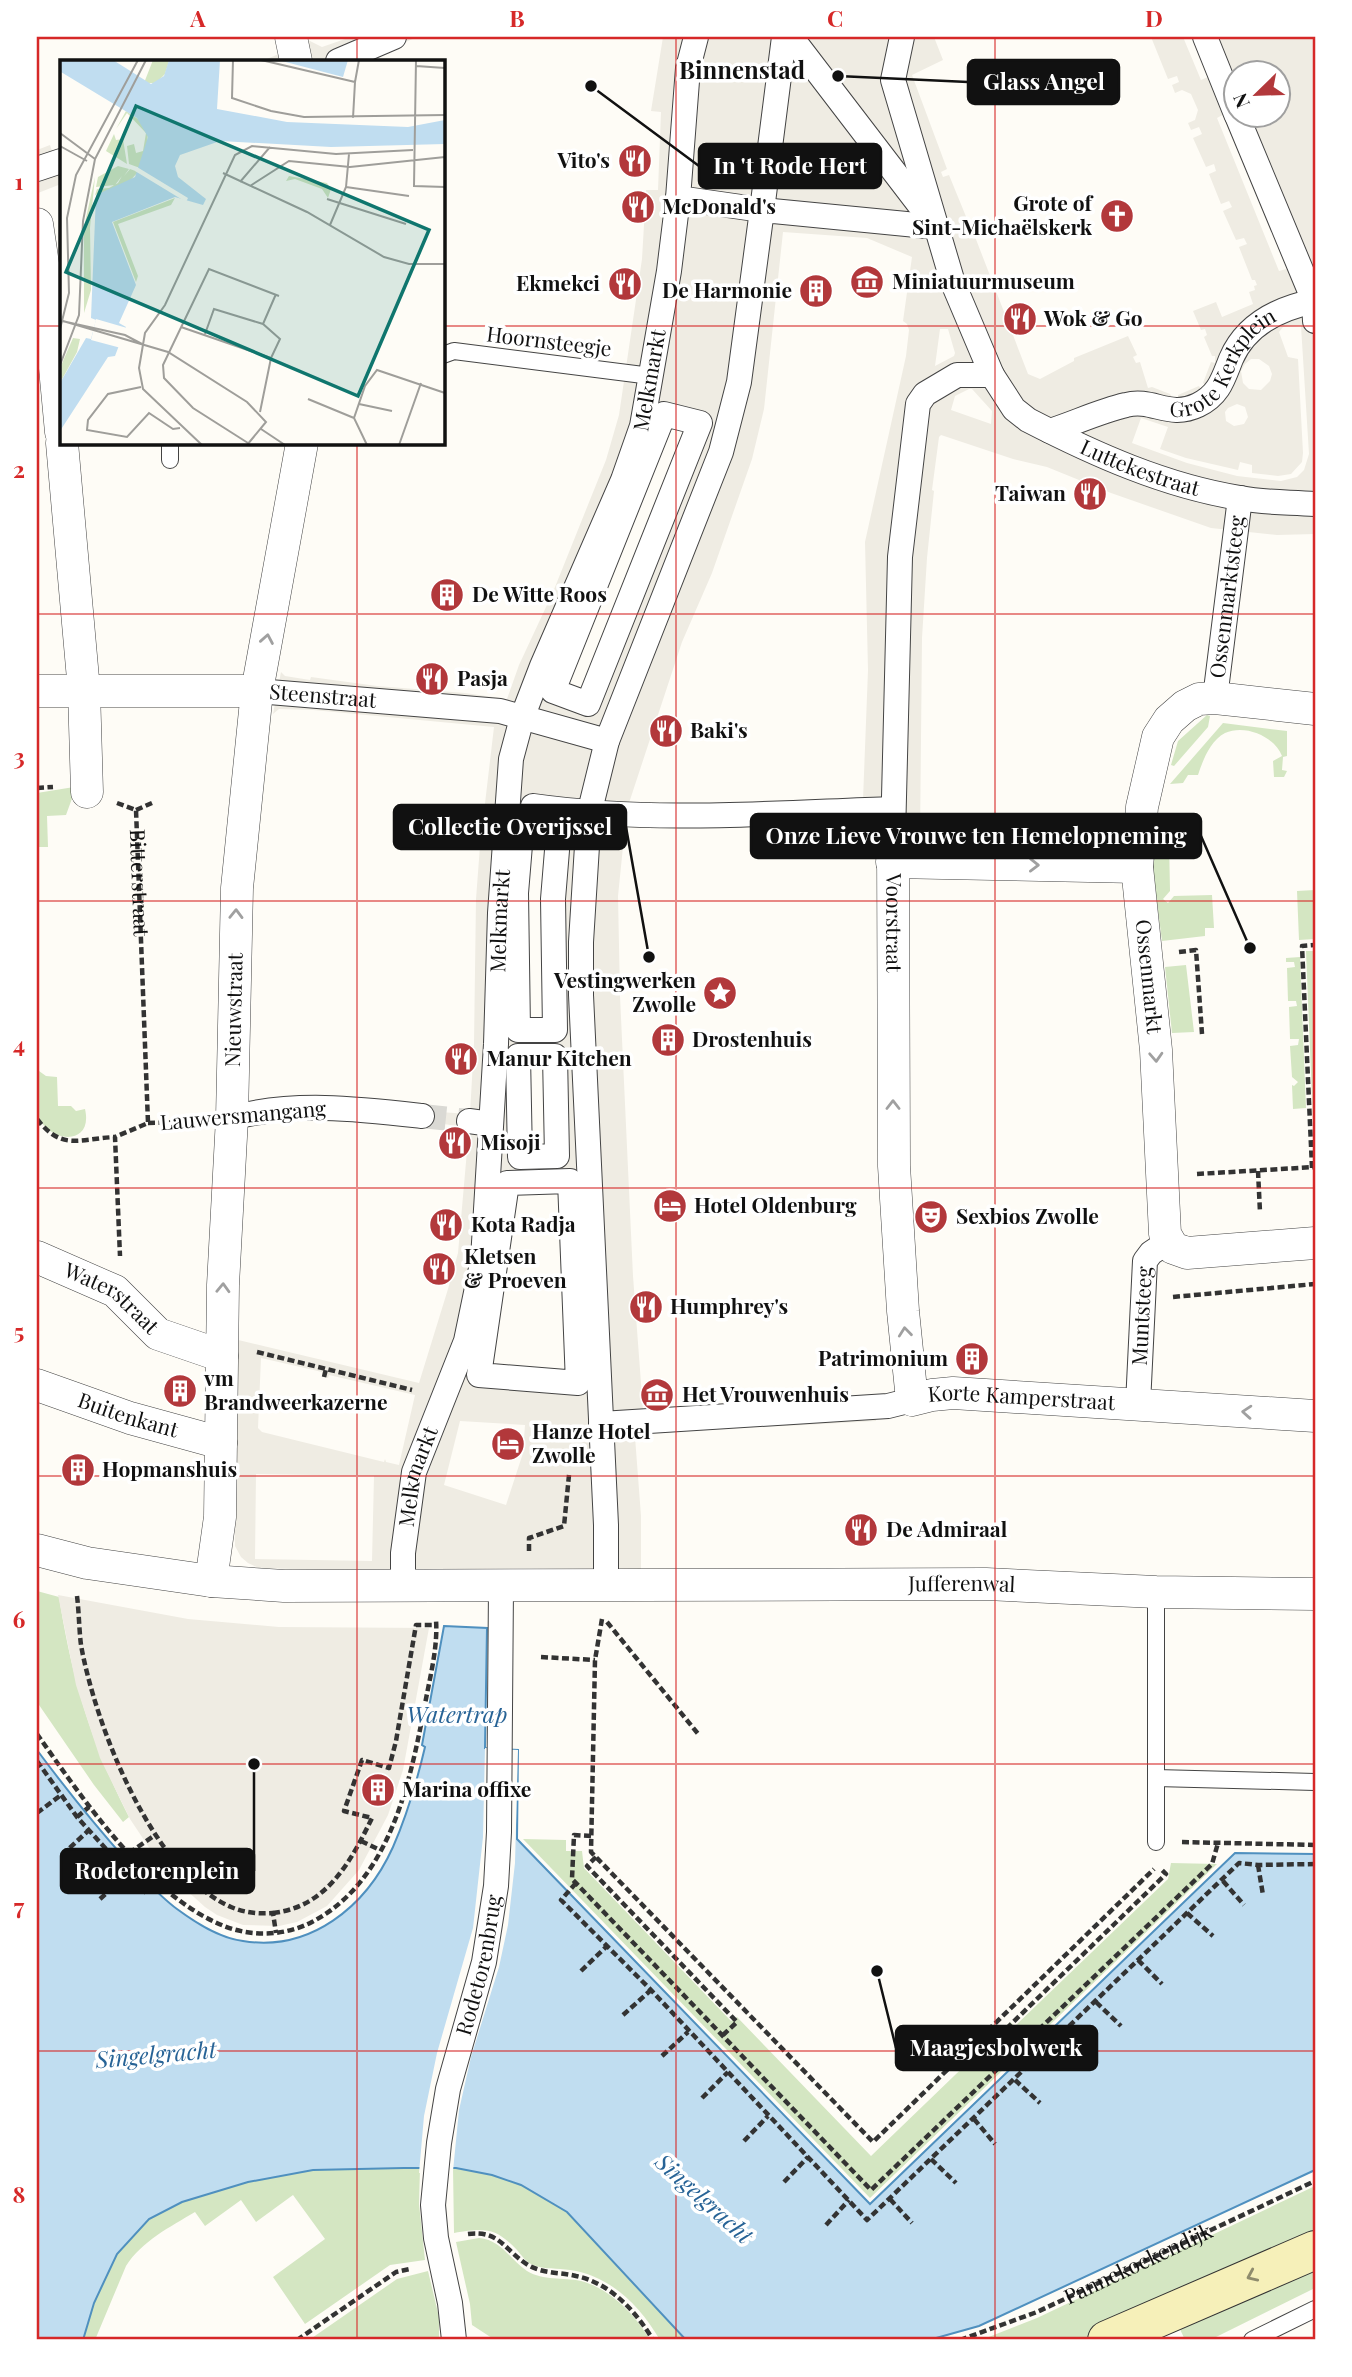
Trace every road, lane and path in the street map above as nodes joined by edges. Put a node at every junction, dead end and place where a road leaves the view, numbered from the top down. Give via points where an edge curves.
1 (291, 37) edge
2 (394, 37) edge
3 (696, 37) edge
4 (783, 37) edge
5 (791, 37) edge
6 (902, 37) edge
7 (1205, 37) edge
8 (296, 60) edge
9 (340, 60) edge
10 (1222, 78) edge
11 (1243, 130) edge
12 (60, 161) edge
13 (37, 169) edge
14 (678, 198) junction
15 (762, 210) junction
16 (37, 224) edge
17 (937, 227) junction
18 (55, 307) edge
19 (1315, 308) edge
20 (444, 355) edge
21 (992, 375) junction
22 (652, 376) junction
23 (60, 411) edge
24 (1050, 431) junction
25 (62, 444) edge
26 (170, 444) edge
27 (302, 444) edge
28 (170, 460) dead end
29 (1240, 498) junction
30 (1315, 504) edge
31 (37, 691) edge
32 (84, 691) junction
33 (257, 691) junction
34 (553, 691) joint
35 (1215, 698) junction
36 (1315, 709) edge
37 (522, 718) junction
38 (607, 741) junction
39 (87, 792) joint
40 (508, 802) junction
41 (152, 803) dead end
42 (136, 810) junction
43 (589, 814) junction
44 (893, 836) junction
45 (1137, 867) junction
46 (1315, 945) edge
47 (1147, 957) junction
48 (518, 1030) joint
49 (1202, 1034) dead end
50 (422, 1116) tunnel mouth
51 (232, 1118) junction
52 (37, 1119) edge
53 (148, 1123) junction
54 (115, 1137) junction
55 (1314, 1168) edge
56 (1162, 1176) junction
57 (1169, 1241) junction
58 (1315, 1243) edge
59 (37, 1257) edge
60 (1315, 1284) edge
61 (115, 1291) junction
62 (1142, 1299) junction
63 (222, 1350) junction
64 (326, 1369) junction
65 (479, 1375) joint
66 (324, 1377) dead end
67 (37, 1385) edge
68 (444, 1398) junction
69 (912, 1400) junction
70 (1138, 1404) junction
71 (1315, 1416) edge
72 (601, 1424) junction
73 (221, 1443) junction
74 (570, 1472) dead end
75 (37, 1550) edge
76 (74, 1561) junction
77 (211, 1581) junction
78 (402, 1587) junction
79 (435, 1587) junction
80 (500, 1587) junction
81 (606, 1587) junction
82 (1156, 1592) junction
83 (1315, 1594) edge
84 (437, 1625) junction
85 (541, 1657) dead end
86 (596, 1660) junction
87 (37, 1734) edge
88 (699, 1735) dead end
89 (37, 1761) edge
90 (1156, 1778) junction
91 (1315, 1782) edge
92 (61, 1794) junction
93 (89, 1807) junction
94 (37, 1813) edge
95 (77, 1817) junction
96 (89, 1830) junction
97 (155, 1836) junction
98 (591, 1836) junction
99 (361, 1841) junction
100 (1156, 1842) joint
101 (1218, 1843) junction
102 (1315, 1845) edge
103 (380, 1850) junction
104 (129, 1853) junction
105 (62, 1855) dead end
106 (596, 1857) junction
107 (1315, 1864) edge
108 (1258, 1865) junction
109 (129, 1873) junction
110 (1223, 1881) junction
111 (576, 1884) junction
112 (146, 1893) dead end
113 (1263, 1895) dead end
114 (100, 1899) dead end
115 (1244, 1905) dead end
116 (273, 1913) junction
117 (1187, 1913) junction
118 (276, 1933) junction
119 (1213, 1936) dead end
120 (607, 1946) junction
121 (1138, 1960) junction
122 (581, 1971) dead end
123 (1162, 1984) dead end
124 (651, 1990) junction
125 (1096, 2002) junction
126 (623, 2015) dead end
127 (1121, 2026) dead end
128 (688, 2032) junction
129 (723, 2035) junction
130 (1057, 2039) junction
131 (1025, 2043) junction
132 (662, 2056) dead end
133 (1079, 2064) dead end
134 (728, 2072) junction
135 (1015, 2080) junction
136 (702, 2098) dead end
137 (1040, 2103) dead end
138 (768, 2116) junction
139 (974, 2119) junction
140 (744, 2141) dead end
141 (995, 2144) dead end
142 (808, 2157) junction
143 (931, 2159) junction
144 (1315, 2181) edge
145 (784, 2182) dead end
146 (956, 2183) dead end
147 (890, 2199) junction
148 (849, 2200) junction
149 (912, 2223) dead end
150 (826, 2225) dead end
151 (478, 2233) dead end
152 (1315, 2250) edge
153 (396, 2272) dead end
154 (1315, 2309) edge
155 (297, 2340) edge
156 (454, 2340) edge
157 (653, 2340) edge
158 (960, 2340) edge
159 (1107, 2340) edge
160 (1252, 2340) edge

1 - 8 street
2 - 9 street
3 - 14 street, Melkmarkt via 688,68
4 - 15 street
5 - 17 street
6 - 17 street, Luttekestraat via 893,80
7 - 10 street, Grote Kerkplein
11 - 19 street, Grote Kerkplein
12 - 13 street
14 - 15 street
14 - 22 street, Melkmarkt
15 - 17 street
15 - 38 street via 739,382 721,452
16 - 18 street
17 - 21 street, Luttekestraat via 953,283
18 - 23 street
19 - 24 street, Grote Kerkplein via 1281,310 1256,325 1238,347 1216,394 1198,405 1182,411 1162,410 1146,402 1126,404
20 - 22 lane, Hoornsteegje via 454,351
21 - 24 street, Luttekestraat via 1014,409
21 - 44 street, Voorstraat via 957,375 925,394 918,404 900,557
22 - 37 street, Melkmarkt via 642,425 622,480
24 - 29 street, Luttekestraat via 1124,465
25 - 32 street
26 - 28 lane
33 -> 27 street, Nieuwstraat
29 - 30 street, Luttekestraat
29 - 35 street, Ossenmarktsteeg
31 - 32 street, Steenstraat
32 - 33 street, Steenstraat
32 - 39 street
33 - 37 street, Steenstraat via 500,711
51 -> 33 street, Nieuwstraat via 237,888
34 - 34 street via 588,704 700,423 664,414
35 - 36 street, Ossenmarkt
35 - 45 street, Ossenmarkt via 1185,706 1158,737 1142,807
37 - 38 street, Steenstraat
37 - 40 street, Melkmarkt via 511,758
38 - 43 street
39 - 42 path, Bitterstraat
40 - 43 street
40 - 68 street, Melkmarkt via 496,1044 480,1123 483,1259 466,1341
41 - 42 path
42 - 53 path, Bitterstraat
43 - 44 street
43 - 72 street via 581,995
44 -> 45 street
69 -> 44 street, Voorstraat via 894,1166
45 - 47 street, Ossenmarkt
46 - 55 path via 1302,946
47 - 49 path via 1196,950
47 -> 56 street, Ossenmarkt
48 - 48 street via 555,1030 553,899 559,826 522,821 516,893
50 - 51 street, Lauwersmangang via 353,1108 259,1110
51 - 53 path, Lauwersmangang
63 -> 51 street, Nieuwstraat
52 - 54 path via 47,1132 65,1142
53 - 54 path
54 - 61 path via 121,1253
55 - 56 path
56 - 57 street, Ossenmarkt
57 - 58 street via 1173,1248 1187,1253
57 - 62 street, Muntsteeg via 1145,1261
59 - 61 street, Waterstraat
60 - 62 path
61 - 63 street, Waterstraat via 158,1334
62 - 70 street, Muntsteeg
63 - 64 path
63 - 73 street, Nieuwstraat
64 - 66 path
64 - 68 path
65 - 65 street via 507,1183 570,1181 578,1383
67 - 73 street, Buitenkant via 130,1418
68 - 78 street, Melkmarkt via 414,1472
69 - 70 street, Korte Kamperstraat via 953,1393
69 - 72 street, Korte Kamperstraat via 888,1406
71 -> 70 street, Korte Kamperstraat
72 - 81 street
73 - 77 street, Nieuwstraat via 220,1517
74 - 80 path via 564,1526 529,1538 527,1568
75 - 76 street, Jufferenwal
76 - 77 street, Jufferenwal
76 - 97 path via 81,1643 97,1708 125,1779
77 - 78 street, Jufferenwal
78 - 79 street, Jufferenwal
79 - 80 street, Jufferenwal
79 - 84 path
80 - 81 street, Jufferenwal
80 - 156 street, Rodetorenbrug via 499,1832 491,1926 448,2089 433,2205
81 - 82 street, Jufferenwal via 986,1584
82 - 83 street, Jufferenwal
82 - 90 lane
84 - 99 path via 416,1625 389,1768 362,1760 344,1811 372,1818
84 - 103 path via 412,1768
85 - 86 path
86 - 88 path via 602,1617
86 - 98 path
87 - 93 path
89 - 92 path
90 - 91 lane
90 - 100 lane
92 - 94 path
92 - 95 path
93 - 95 path
93 - 104 path
95 - 96 path
96 - 105 path
96 - 109 path
97 - 104 path
97 - 116 path via 190,1876 219,1900 250,1913
98 - 106 path via 591,1852
98 - 111 path via 574,1835 572,1879
99 - 103 path
99 - 116 path via 345,1870 319,1896 293,1910
100 - 101 path
101 - 102 path
101 - 131 path via 1212,1864
103 - 118 path via 340,1905 302,1927
104 - 118 path via 161,1886 203,1915 244,1932
106 - 129 path via 587,1866 737,2022
106 - 131 path via 873,2142 1157,1866 1166,1874 1008,2027
107 - 108 path
108 - 110 path via 1239,1863
108 - 113 path
109 - 112 path
109 - 114 path
110 - 115 path
110 - 117 path
111 - 120 path via 561,1900
111 - 129 path
116 - 118 path
117 - 119 path
117 - 121 path
120 - 122 path
120 - 124 path
121 - 123 path
121 - 125 path
124 - 126 path
124 - 128 path
125 - 127 path
125 - 130 path
128 - 132 path
128 - 134 path
129 - 131 path via 871,2189
130 - 133 path
130 - 135 path
134 - 136 path
134 - 138 path
135 - 137 path
135 - 139 path
138 - 140 path
138 - 142 path
139 - 141 path
139 - 143 path
142 - 145 path
142 - 148 path
143 - 146 path
143 - 147 path
144 - 158 path, Pannekoekendijk via 1037,2312
147 - 148 path via 867,2220
147 - 149 path
148 - 150 path
151 - 157 path via 489,2234 540,2271 576,2276 605,2287 632,2311
152 -> 159 main road
153 - 155 path
154 - 160 lane

